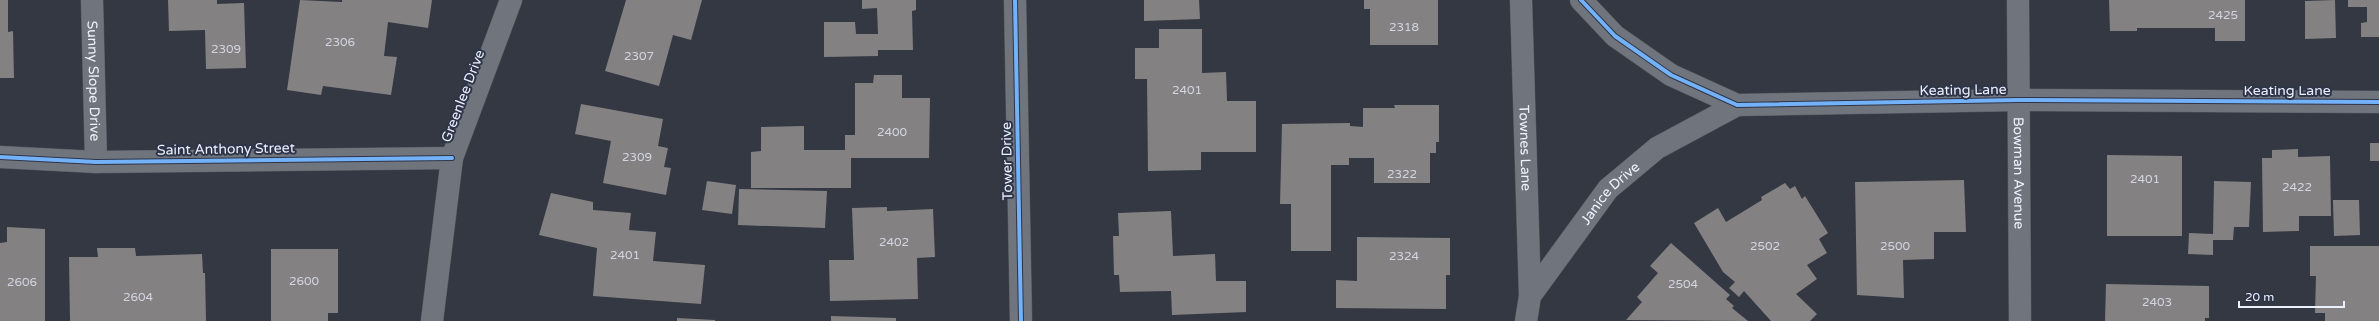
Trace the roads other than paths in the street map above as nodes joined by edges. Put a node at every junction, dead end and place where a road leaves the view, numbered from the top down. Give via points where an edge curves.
1 (92, 0) edge
2 (511, 0) edge
3 (1015, 0) edge
4 (1521, 0) edge
5 (1582, 0) edge
6 (2018, 0) edge
7 (2018, 100) junction
8 (2379, 102) edge
9 (1737, 105) junction
10 (0, 157) edge
11 (452, 158) junction
12 (96, 162) junction
13 (1530, 296) junction
14 (432, 321) edge
15 (1021, 321) edge
16 (1526, 321) edge
17 (2020, 321) edge

1 - 12 street, Sunny Slope Drive
2 - 11 street, Greenlee Drive
3 - 15 street, Tower Drive
4 - 13 street, Townes Lane
5 - 9 street, Keating Lane via 1615,36 1671,75
6 - 7 street, Bowman Avenue
7 - 8 street, Keating Lane
7 - 9 street, Keating Lane
7 - 17 street, Bowman Avenue
9 - 13 street, Janice Drive via 1657,148 1608,189
10 - 12 street, Saint Anthony Street
11 - 12 street, Saint Anthony Street
11 - 14 street, Greenlee Drive
13 - 16 street, Janice Drive

